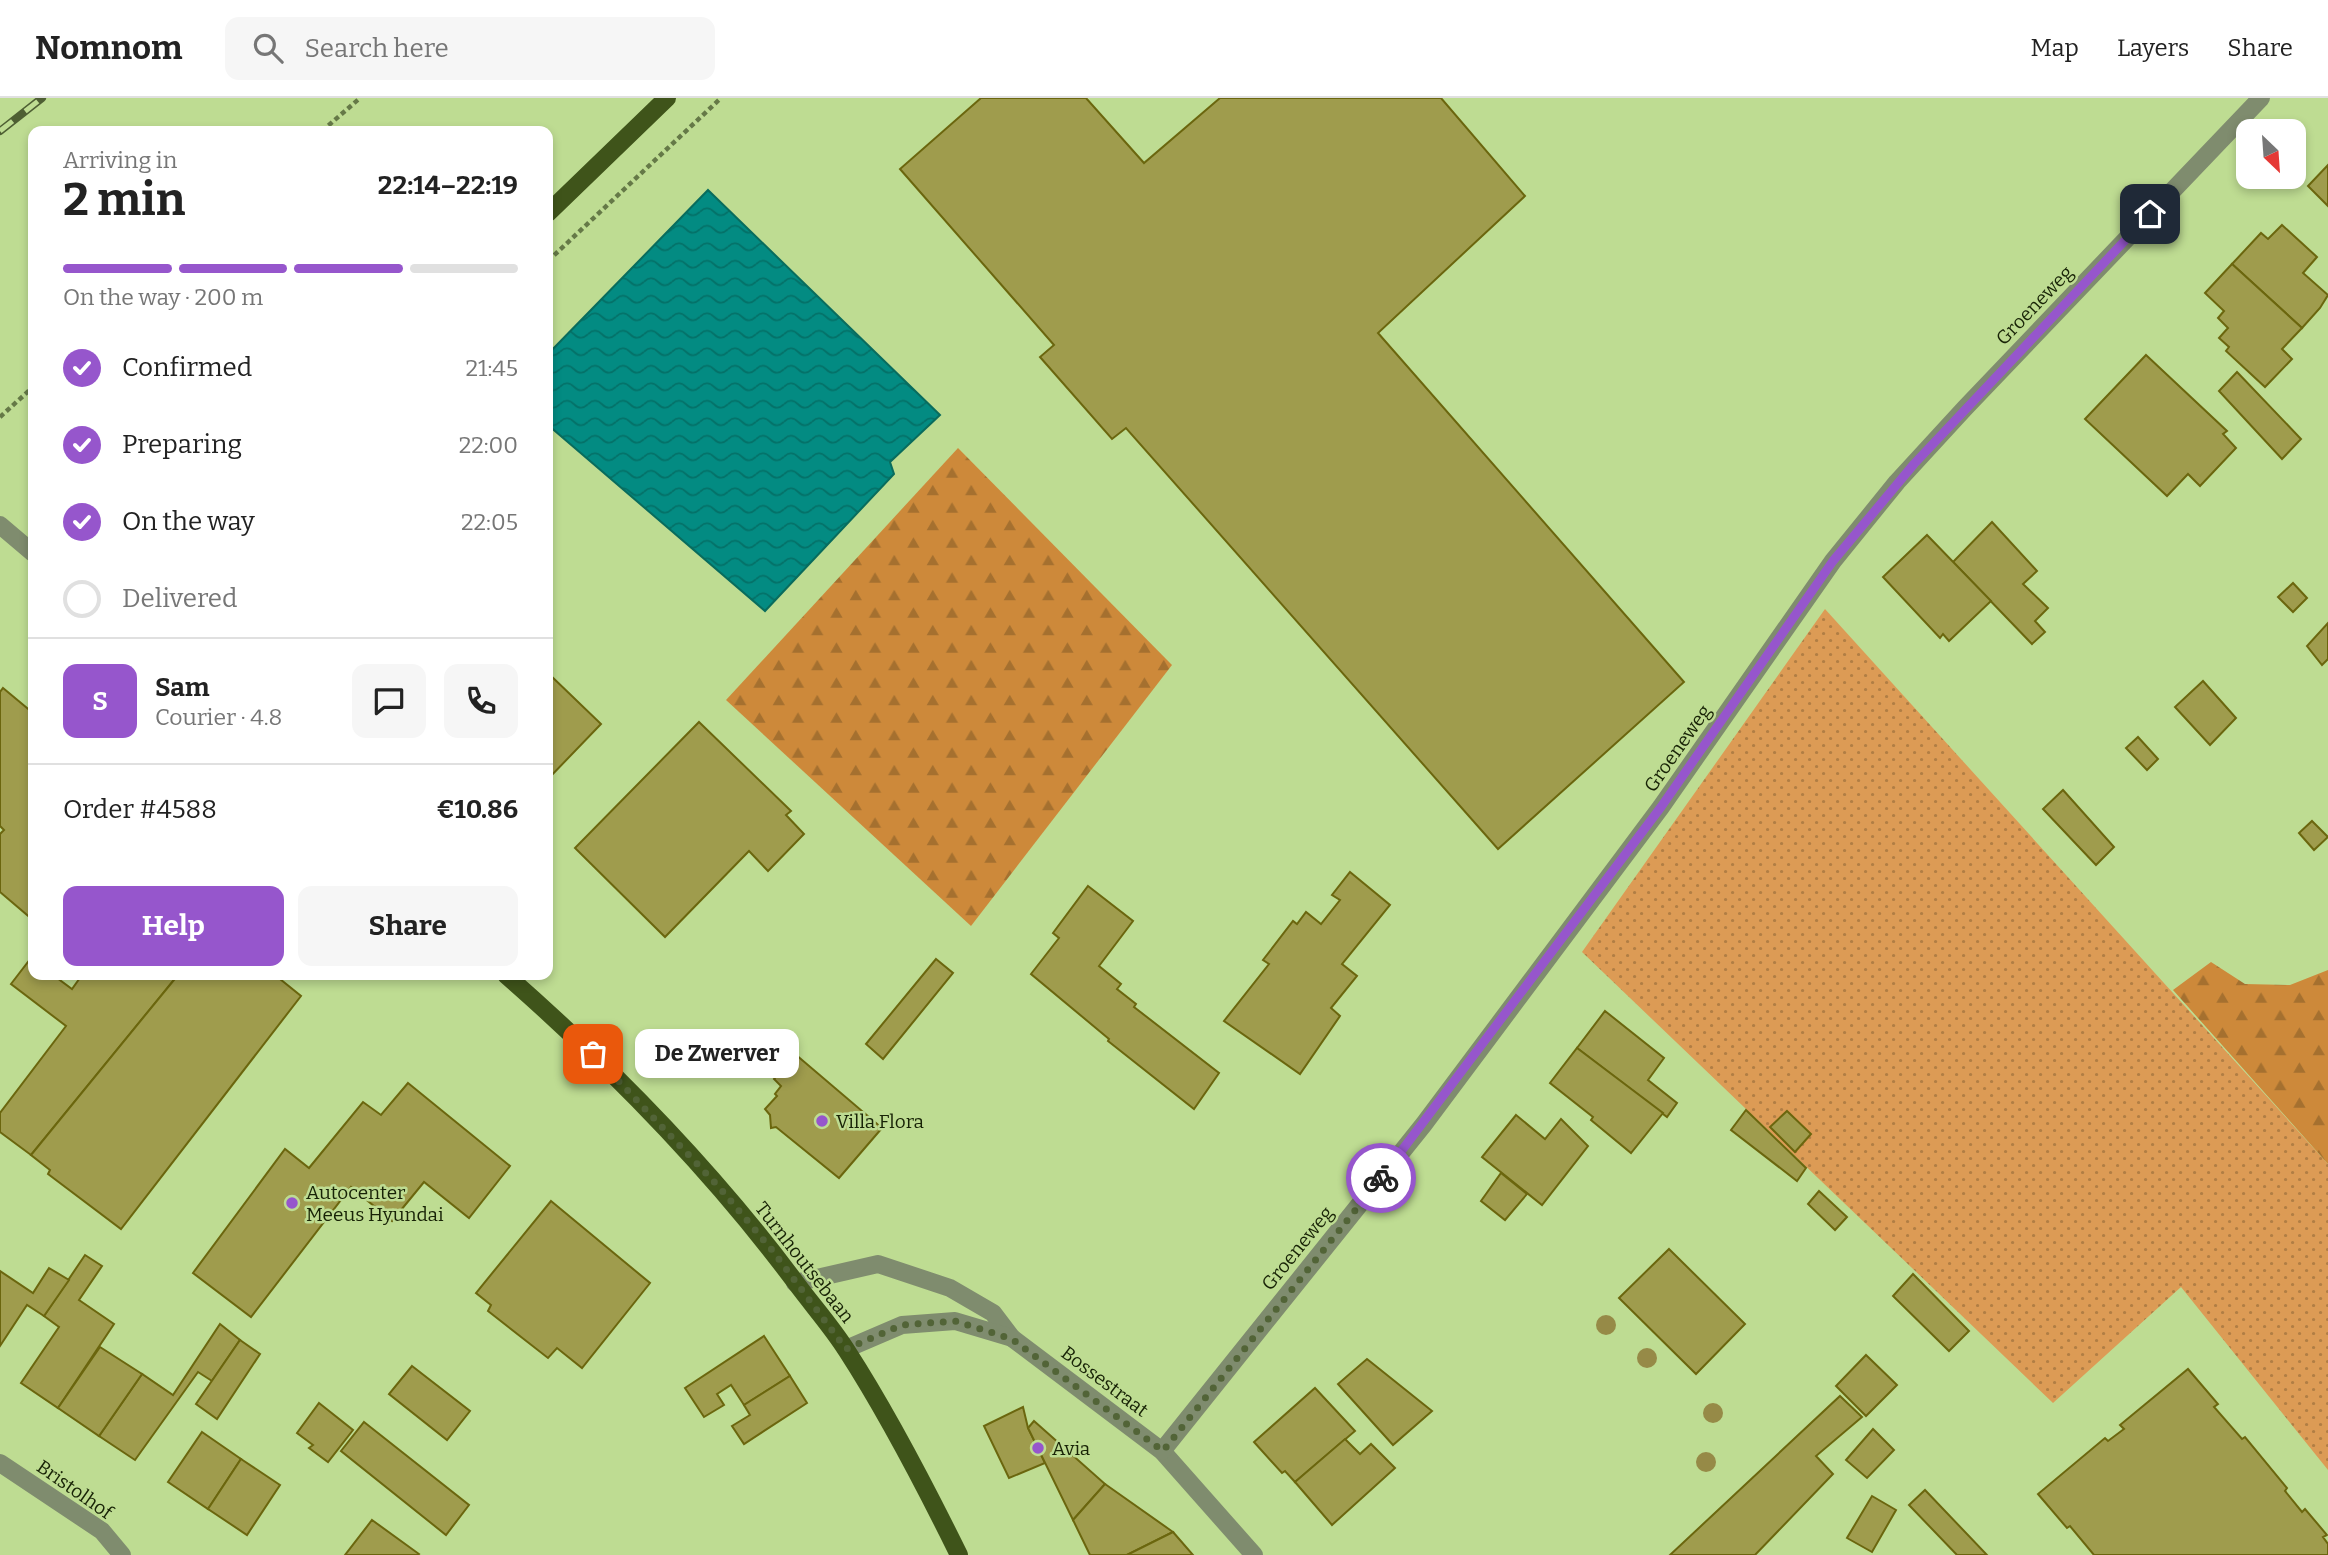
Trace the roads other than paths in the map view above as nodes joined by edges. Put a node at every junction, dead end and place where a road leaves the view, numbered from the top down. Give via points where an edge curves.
1 (667, 98) edge
2 (2261, 98) edge
3 (553, 208) edge
4 (0, 525) edge
5 (28, 549) edge
6 (512, 980) edge
7 (795, 1283) junction
8 (1012, 1339) junction
9 (846, 1349) junction
10 (1163, 1451) junction
11 (0, 1462) edge
12 (122, 1555) edge
13 (959, 1555) edge
14 (1254, 1555) edge

1 - 3 main road
2 - 10 street, Groeneweg via 1897,482 1833,561 1661,807 1424,1124
4 - 5 street
6 - 7 main road, Turnhoutsebaan via 576,1036 693,1160
7 - 8 street, Bossestraat via 878,1264 950,1288 993,1313
7 - 9 main road, Turnhoutsebaan
8 - 9 street, Bossestraat via 955,1321 902,1325
8 - 10 street, Bossestraat
9 - 13 main road, Turnhoutsebaan
10 - 14 street, Bossestraat
11 - 12 street, Bristolhof via 102,1531

